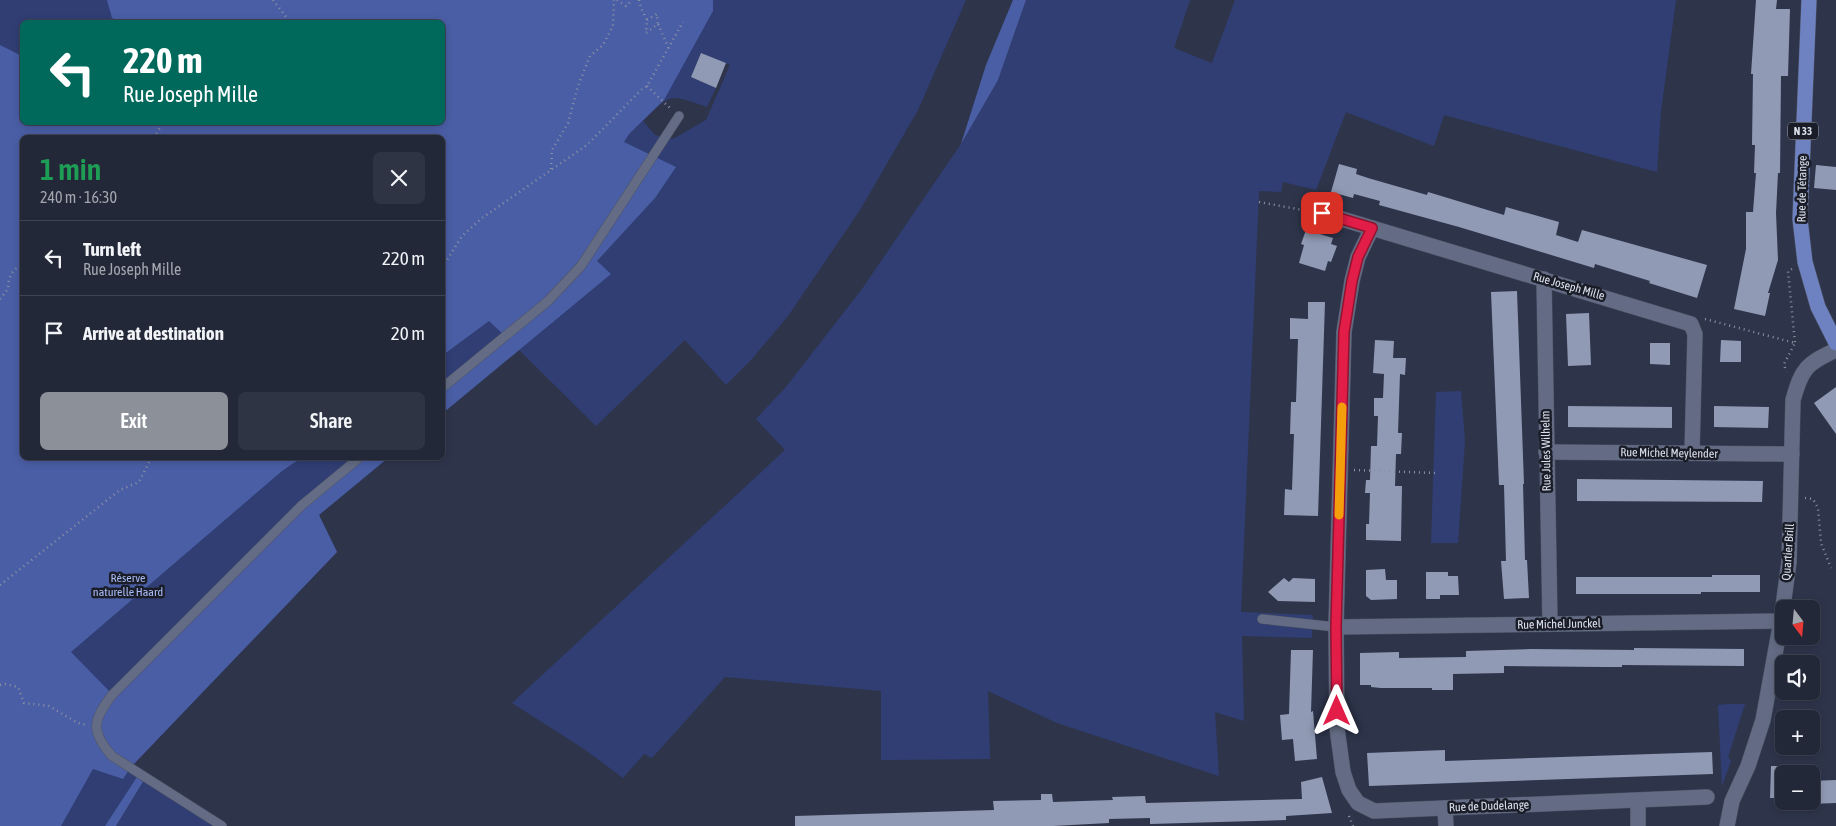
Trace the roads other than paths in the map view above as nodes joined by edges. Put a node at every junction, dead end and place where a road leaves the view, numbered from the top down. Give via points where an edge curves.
1 (1809, 0) edge
2 (679, 116) road end
3 (1322, 213) road end
4 (1372, 228) junction
5 (1544, 279) junction
6 (1836, 343) edge
7 (1836, 350) edge
8 (445, 386) edge
9 (1546, 452) junction
10 (1692, 453) junction
11 (1792, 454) junction
12 (357, 460) edge
13 (1784, 600) edge
14 (1262, 619) dead end
15 (1775, 621) edge
16 (1550, 624) junction
17 (1336, 627) junction
18 (1777, 645) edge
19 (1707, 797) dead end
20 (1638, 800) junction
21 (1445, 808) junction
22 (222, 826) edge
23 (1446, 826) edge
24 (1638, 826) edge
25 (1727, 826) edge

1 - 6 main road, Rue de Tétange / N 33 via 1800,219 1805,262 1818,307
2 - 8 lane via 581,266 548,301
3 - 4 street, Rue Joseph Mille
4 - 5 street, Rue Joseph Mille
4 - 17 street via 1358,257 1344,332
5 - 9 street, Rue Jules Wilhelm
5 - 10 street, Rue Joseph Mille via 1691,324 1695,334
7 - 11 street, Quartier Brill via 1814,361 1800,378 1794,400
9 - 10 street, Rue Michel Meylender
9 - 16 street, Rue Jules Wilhelm
10 - 11 street, Rue Michel Meylender
11 - 13 street, Quartier Brill via 1789,562
12 - 22 lane via 302,505 112,694 100,710 96,727 101,743 112,756
14 - 17 lane
15 - 16 street, Rue Michel Junckel
16 - 17 street, Rue Michel Junckel
17 - 21 street, Rue de Dudelange via 1337,728 1349,790 1358,803 1374,811
18 - 25 street, Quartier Brill via 1763,720 1732,801
19 - 20 street, Rue de Dudelange
20 - 21 street, Rue de Dudelange
20 - 24 street
21 - 23 street

